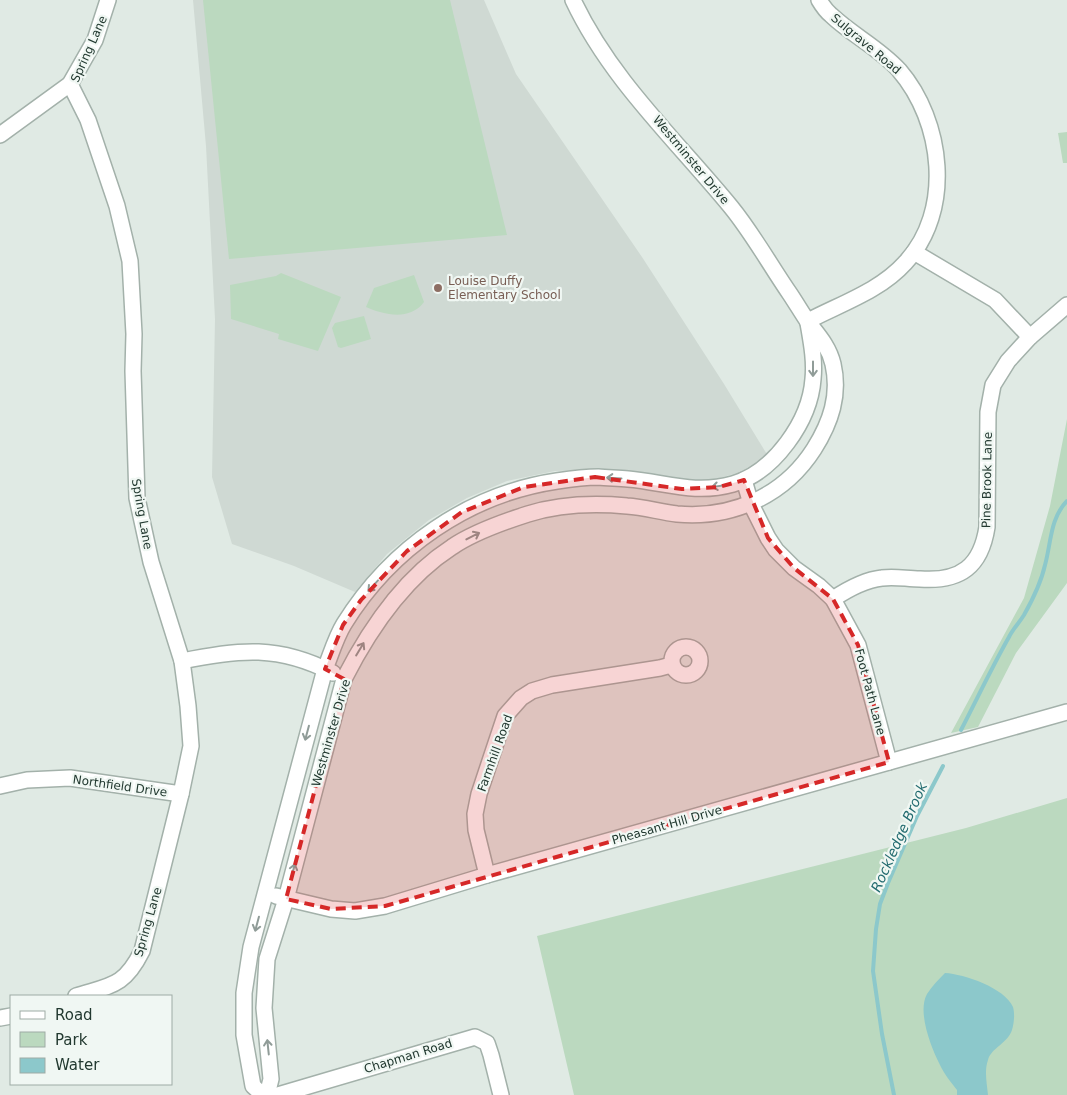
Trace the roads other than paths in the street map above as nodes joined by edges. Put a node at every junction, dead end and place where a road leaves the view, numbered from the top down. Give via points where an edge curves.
1 (108, 0) edge
2 (573, 0) edge
3 (819, 0) edge
4 (70, 84) junction
5 (0, 135) edge
6 (914, 252) junction
7 (1067, 305) edge
8 (808, 321) junction
9 (1030, 337) junction
10 (744, 480) junction
11 (751, 504) junction
12 (833, 599) junction
13 (182, 660) junction
14 (672, 665) dead end
15 (325, 669) junction
16 (344, 679) junction
17 (1067, 712) edge
18 (889, 762) junction
19 (0, 786) edge
20 (181, 794) junction
21 (487, 875) junction
22 (265, 893) junction
23 (286, 899) junction
24 (79, 995) edge
25 (263, 1095) edge
26 (267, 1095) edge
27 (278, 1095) edge
28 (501, 1095) edge

1 - 4 street, Spring Lane via 95,40
2 - 8 street, Westminster Drive via 606,59 733,209
3 - 6 street, Sulgrave Road via 830,14 898,69 909,83 929,123 936,155 937,184 932,215
4 - 5 street
4 - 13 street, Spring Lane via 88,120 114,198 130,261 137,498 151,562
6 - 8 street, Sulgrave Road via 885,280
6 - 9 street via 995,300
7 - 9 street, Pine Brook Lane
8 -> 10 street, Westminster Drive via 814,366 811,395 801,422 775,456
8 - 11 street, Westminster Drive via 826,343 831,357 835,386 832,413 818,442 799,468 774,491
9 - 12 street, Pine Brook Lane via 1002,368 990,394 987,527 979,556 964,571 953,576 932,580 880,578 861,583
10 - 11 street, Foot Path Lane
10 -> 15 street, Westminster Drive via 719,487 682,488 595,477 524,487 484,501 445,521 386,571 343,626
11 - 12 street, Foot Path Lane via 776,550
16 -> 11 street, Westminster Drive via 400,593 453,546 485,530 529,513 573,505 631,506 672,514 703,515
12 - 18 street, Foot Path Lane via 858,645
13 - 15 street via 254,650 287,654
13 - 20 street, Spring Lane via 191,746
14 - 21 street, Farmhill Road via 552,685 532,691 512,706 505,716 479,794 476,814 476,830
15 - 16 street
15 -> 22 street, Westminster Drive
23 -> 16 street, Westminster Drive
17 - 18 street, Pheasant Hill Drive
18 - 21 street, Pheasant Hill Drive
19 - 20 street, Northfield Drive via 26,780 70,778
20 - 24 street, Spring Lane via 142,951 135,966 116,983
21 - 23 street, Pheasant Hill Drive via 385,906 355,911
22 - 23 street, Pheasant Hill Drive
22 -> 25 street, Westminster Drive via 251,947 244,993 244,1035 253,1086
26 -> 23 street, Westminster Drive via 271,1080 264,1008 267,959
27 - 28 street, Chapman Road via 475,1037 487,1043

